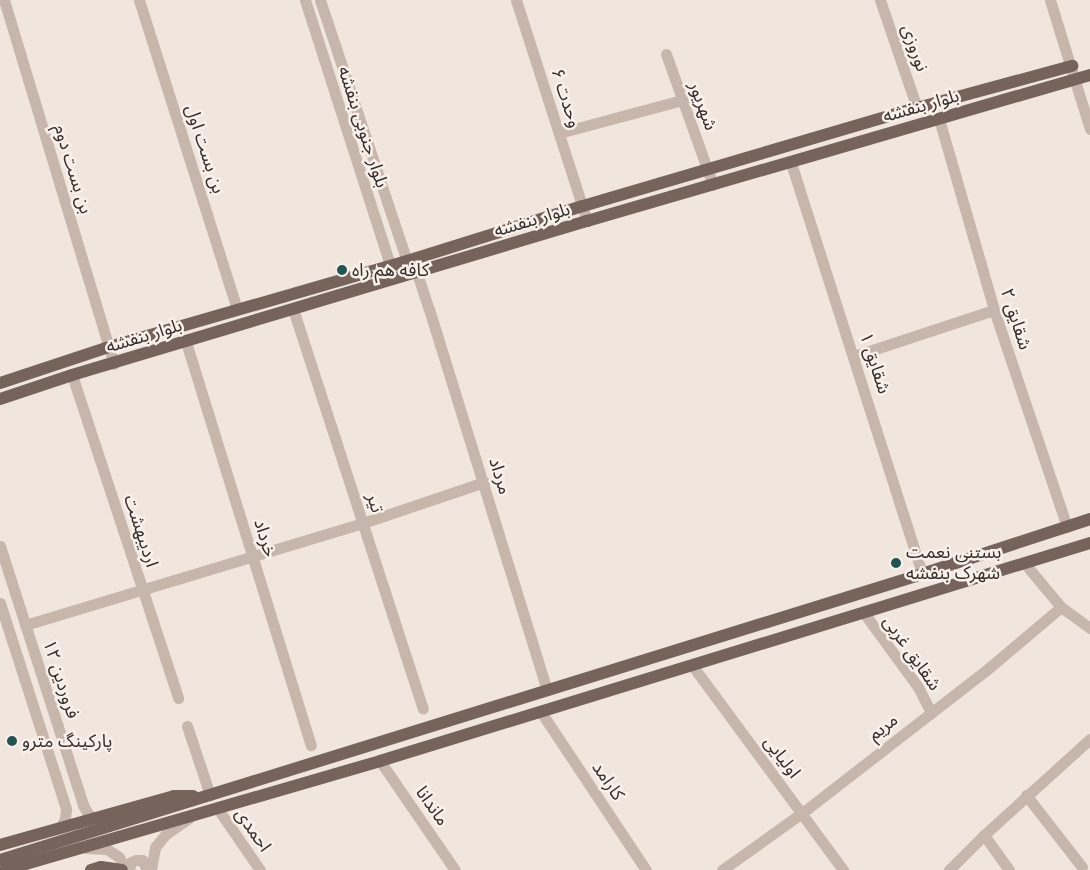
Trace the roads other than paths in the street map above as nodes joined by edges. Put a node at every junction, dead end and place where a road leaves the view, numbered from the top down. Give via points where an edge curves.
1 (4, 0) edge
2 (139, 0) edge
3 (305, 0) edge
4 (320, 0) edge
5 (516, 0) edge
6 (880, 0) edge
7 (1050, 0) edge
8 (666, 54) dead end
9 (1072, 66) junction
10 (1090, 75) edge
11 (1076, 79) junction
12 (1015, 82) junction
13 (992, 88) junction
14 (1019, 96) junction
15 (682, 100) junction
16 (995, 103) junction
17 (917, 108) junction
18 (939, 119) junction
19 (1090, 130) edge
20 (559, 133) junction
21 (791, 163) junction
22 (708, 170) junction
23 (713, 185) junction
24 (583, 206) junction
25 (587, 221) junction
26 (407, 261) junction
27 (389, 265) junction
28 (417, 273) junction
29 (394, 278) junction
30 (237, 309) junction
31 (293, 309) junction
32 (994, 310) junction
33 (186, 342) junction
34 (109, 347) junction
35 (854, 356) junction
36 (114, 364) junction
37 (72, 375) junction
38 (0, 383) edge
39 (0, 399) edge
40 (484, 482) junction
41 (1090, 519) edge
42 (363, 523) junction
43 (1067, 527) junction
44 (1090, 543) edge
45 (0, 546) edge
46 (253, 557) junction
47 (1026, 565) junction
48 (922, 574) junction
49 (142, 590) junction
50 (0, 603) edge
51 (828, 603) junction
52 (1061, 607) junction
53 (799, 612) junction
54 (864, 614) junction
55 (834, 622) junction
56 (25, 625) junction
57 (1090, 628) edge
58 (805, 630) junction
59 (692, 665) junction
60 (547, 690) junction
61 (178, 698) dead end
62 (423, 708) dead end
63 (541, 712) junction
64 (931, 712) junction
65 (187, 726) dead end
66 (1090, 739) edge
67 (311, 745) dead end
68 (380, 761) junction
69 (210, 795) junction
70 (1026, 796) junction
71 (82, 805) junction
72 (66, 809) junction
73 (218, 809) junction
74 (802, 813) junction
75 (94, 818) junction
76 (188, 818) junction
77 (60, 828) junction
78 (984, 835) junction
79 (0, 845) edge
80 (79, 847) junction
81 (0, 860) edge
82 (1082, 867) dead end
83 (5, 870) edge
84 (91, 870) edge
85 (122, 870) edge
86 (128, 870) edge
87 (149, 870) edge
88 (260, 870) edge
89 (455, 870) edge
90 (646, 870) edge
91 (722, 870) edge
92 (843, 870) edge
93 (949, 870) edge
94 (1010, 870) edge

1 - 34 street, بن بست دوم
2 - 30 street, بن بست اول
3 - 27 street, بلوار جنوبی بنفشه
4 - 26 street, بلوار جنوبی بنفشه
5 - 20 street, وحدت ۶
6 - 17 street, نوروزی
7 - 9 street
8 - 15 street, شهریور
9 - 11 street
9 - 12 main road, بلوار بنفشه
10 - 11 main road, بلوار بنفشه
11 - 14 main road, بلوار بنفشه
11 - 19 street
12 - 13 main road, بلوار بنفشه
12 - 14 main road via 1011,91
13 - 16 main road via 999,95
13 - 17 main road, بلوار بنفشه
14 - 16 main road, بلوار بنفشه
15 - 20 street
15 - 22 street, شهریور
16 - 18 main road, بلوار بنفشه
17 - 22 main road, بلوار بنفشه
18 - 21 main road, بلوار بنفشه
18 - 32 street, شقایق ۲
20 - 24 street, وحدت ۶
21 - 23 main road, بلوار بنفشه
21 - 35 street, شقایق ۱
22 - 23 street, شهریور
22 - 24 main road, بلوار بنفشه
23 - 25 main road, بلوار بنفشه
24 - 25 street, وحدت ۶
24 - 26 main road, بلوار بنفشه
25 - 28 main road, بلوار بنفشه
26 - 27 main road, بلوار بنفشه
26 - 28 street
27 - 29 street, بلوار جنوبی بنفشه
27 - 30 main road, بلوار بنفشه
28 - 29 main road, بلوار بنفشه
28 - 40 street, مرداد
29 - 31 main road, بلوار بنفشه
30 - 34 main road, بلوار بنفشه
31 - 33 main road, بلوار بنفشه
31 - 42 street, تیر
32 - 35 street
32 - 43 street, شقایق ۲
33 - 36 main road, بلوار بنفشه
33 - 46 street, خرداد
34 - 36 street, بن بست دوم
34 - 38 main road, بلوار بنفشه
35 - 48 street, شقایق ۱
36 - 37 main road, بلوار بنفشه
37 - 39 main road, بلوار بنفشه
37 - 49 street, اردیبهشت
40 - 42 street
40 - 60 street, مرداد
41 - 43 main road
42 - 46 street
42 - 62 street, تیر
43 - 48 main road
44 - 47 main road
45 - 56 street, فروردین ۱۲
46 - 49 street
46 - 67 street, خرداد
47 - 52 street
47 - 54 main road
48 - 51 main road
49 - 56 street
49 - 61 street, اردیبهشت
50 - 72 street, فروردین ۱۲
51 - 53 main road
51 - 55 main road via 824,614
52 - 57 street
52 - 64 street, مریم
53 - 58 main road via 808,619
53 - 60 main road
54 - 55 main road
54 - 64 street, شقایق غربی via 918,687
55 - 58 main road
56 - 71 street, فروردین ۱۲
58 - 59 main road
59 - 63 main road
59 - 74 street, اولیایی
60 - 69 main road
63 - 68 main road
63 - 90 street, کارامد
64 - 74 street, مریم
65 - 69 street
66 - 70 street
68 - 73 main road
68 - 89 street, ماندانا
69 - 75 main road via 174,796
69 - 81 main road
70 - 78 street
70 - 82 street
71 - 72 street via 75,811
71 - 75 street, فروردین ۱۲
72 - 77 street
73 - 76 main road
73 - 88 street, احمدی
74 - 91 street, مریم
74 - 92 street, اولیایی
75 - 77 main road
76 - 80 main road
76 - 87 street via 155,846
77 - 79 main road
78 - 93 street
78 - 94 street
80 - 83 main road
80 - 86 street via 107,849 119,857
84 - 85 main road via 101,867
86 - 87 street via 131,862 142,860

